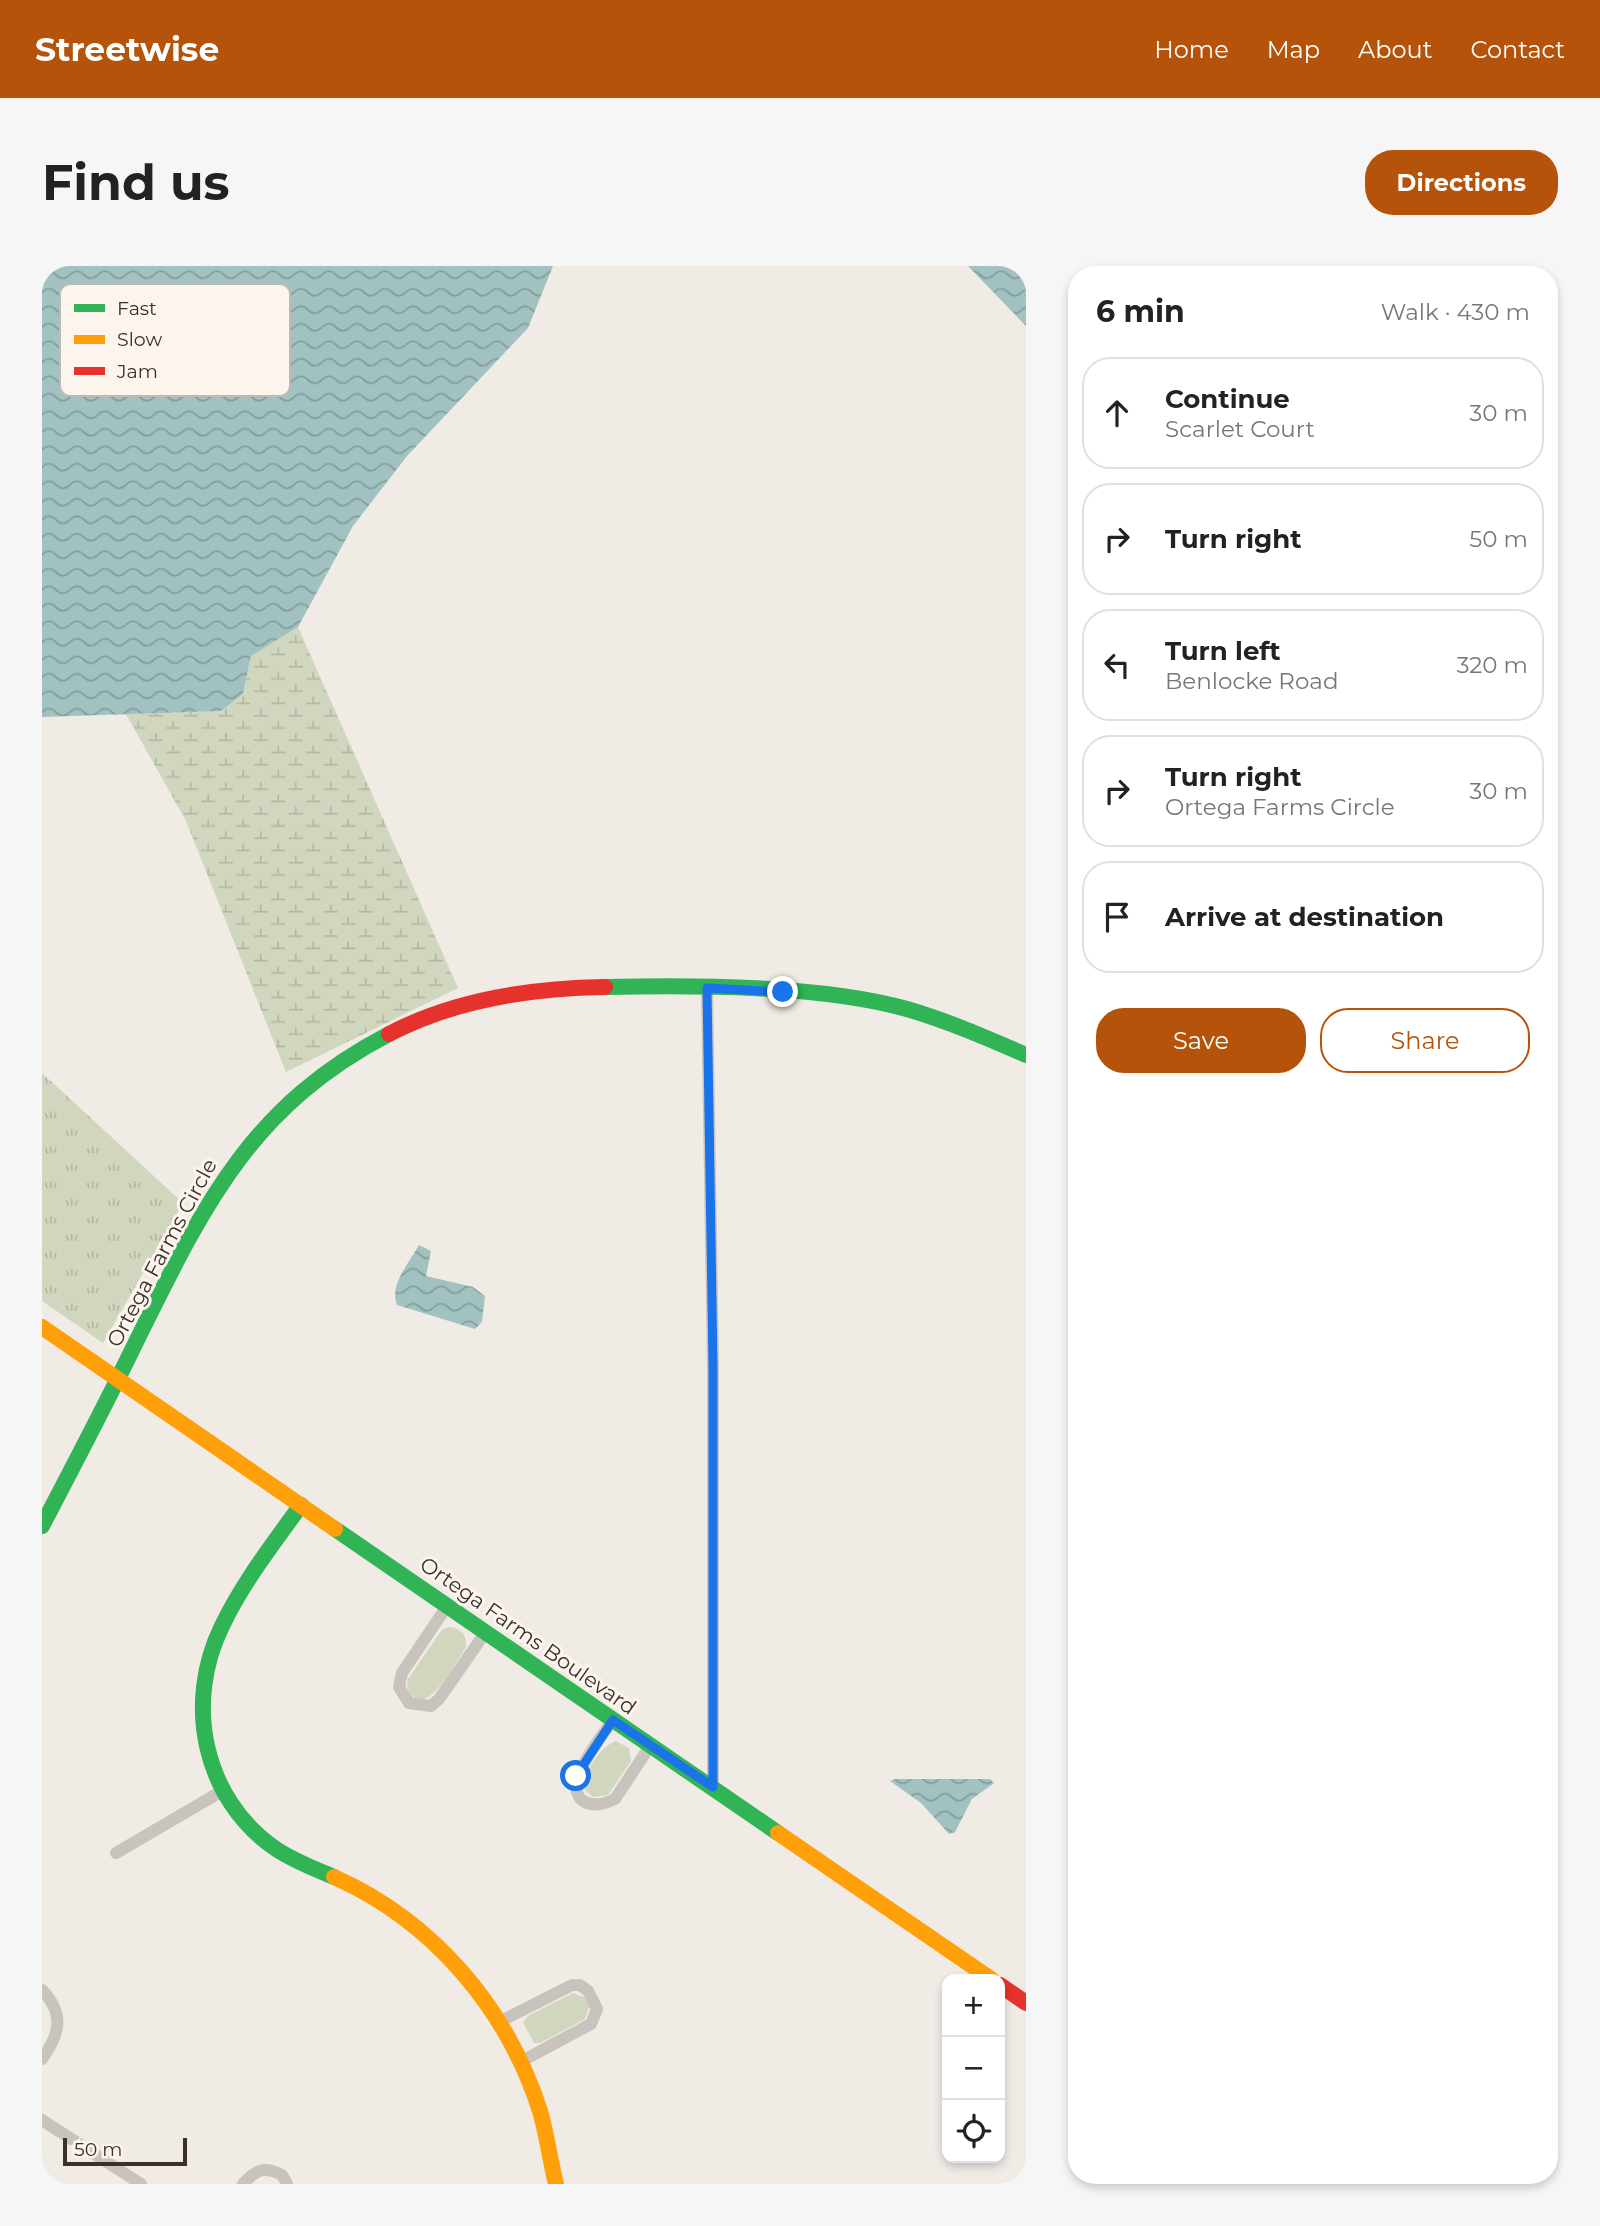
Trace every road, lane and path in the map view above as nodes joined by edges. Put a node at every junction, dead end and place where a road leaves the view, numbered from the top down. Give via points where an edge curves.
1 (707, 988) junction
2 (1026, 1055) edge
3 (42, 1327) edge
4 (118, 1380) junction
5 (301, 1505) junction
6 (42, 1526) edge
7 (447, 1606) junction
8 (485, 1633) junction
9 (613, 1720) junction
10 (650, 1746) junction
11 (713, 1787) junction
12 (222, 1791) junction
13 (116, 1853) dead end
14 (984, 1974) edge
15 (1005, 1988) edge
16 (42, 1990) edge
17 (1026, 2003) edge
18 (499, 2022) junction
19 (42, 2059) edge
20 (520, 2062) junction
21 (42, 2120) edge
22 (141, 2184) edge
23 (243, 2184) edge
24 (288, 2184) edge
25 (556, 2184) edge

1 - 2 street, Ortega Farms Circle via 866,1000 949,1022
1 - 4 street, Ortega Farms Circle via 572,986 522,991 427,1016 353,1053 305,1088 265,1126 222,1178
1 - 11 street
3 - 4 street, Ortega Farms Boulevard
4 - 5 street, Ortega Farms Boulevard
4 - 6 street, Ortega Farms Circle
5 - 7 street, Ortega Farms Boulevard
5 - 12 street via 225,1616 203,1674 202,1732
7 - 8 street, Ortega Farms Boulevard
7 - 8 street via 402,1674 399,1687 409,1703 431,1706 439,1699
8 - 9 street, Ortega Farms Boulevard
9 - 10 street, Ortega Farms Boulevard
9 - 10 street via 576,1776 578,1795 584,1801 605,1804 615,1799
10 - 11 street, Ortega Farms Boulevard
11 - 14 street, Ortega Farms Boulevard
12 - 13 street
12 - 18 street via 236,1811 277,1849 400,1914 450,1959
15 - 17 street
16 - 19 street via 53,2002 59,2027
18 - 20 street
18 - 20 street via 572,1985 580,1985 593,2000 597,2009 591,2024
20 - 25 street via 547,2137
21 - 22 street
23 - 24 street via 262,2169 282,2175

